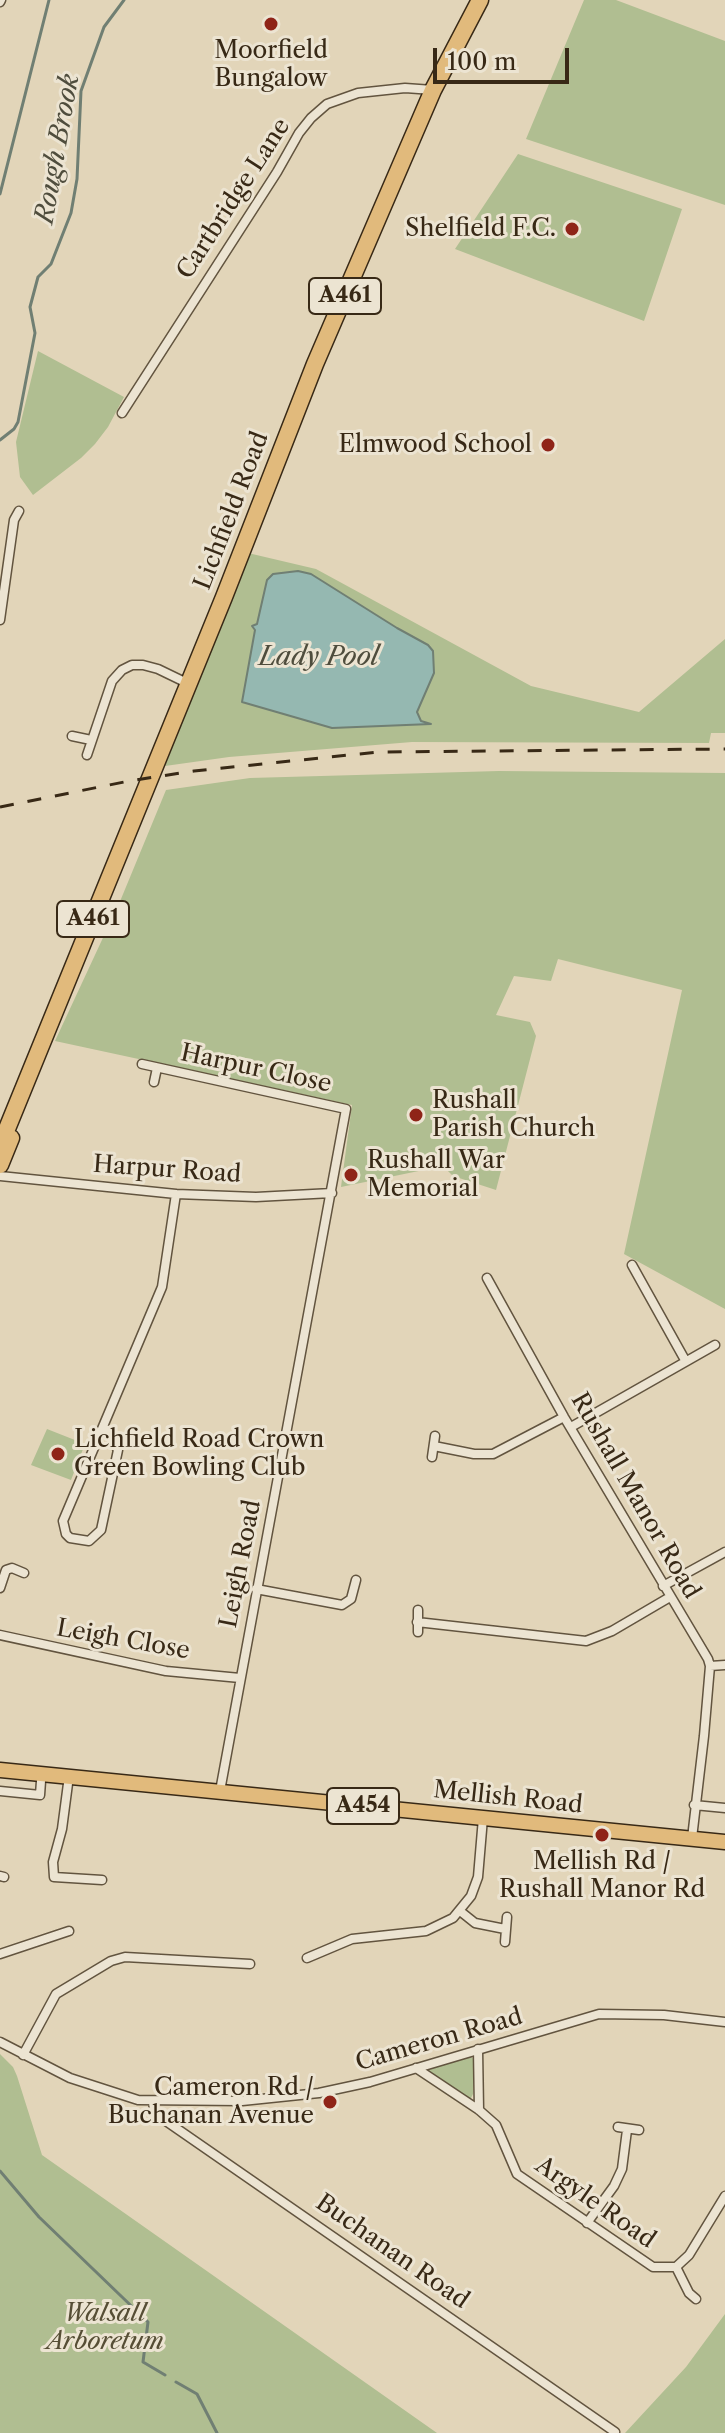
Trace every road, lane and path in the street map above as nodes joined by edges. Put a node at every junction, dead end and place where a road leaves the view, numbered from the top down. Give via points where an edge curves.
1 (480, 0) edge
2 (433, 90) junction
3 (122, 413) dead end
4 (19, 511) dead end
5 (0, 542) edge
6 (10, 543) junction
7 (2, 608) edge
8 (0, 620) edge
9 (189, 684) junction
10 (72, 736) dead end
11 (91, 740) junction
12 (87, 755) dead end
13 (40, 1045) junction
14 (142, 1064) dead end
15 (157, 1068) junction
16 (154, 1082) dead end
17 (346, 1109) joint
18 (0, 1146) edge
19 (0, 1165) edge
20 (0, 1176) edge
21 (332, 1193) junction
22 (176, 1194) junction
23 (632, 1265) dead end
24 (487, 1278) dead end
25 (652, 1280) dead end
26 (643, 1285) junction
27 (715, 1345) dead end
28 (685, 1360) junction
29 (564, 1417) junction
30 (104, 1427) junction
31 (571, 1427) junction
32 (432, 1457) dead end
33 (725, 1552) edge
34 (24, 1573) dead end
35 (353, 1582) dead end
36 (663, 1586) junction
37 (0, 1588) edge
38 (256, 1589) junction
39 (670, 1597) junction
40 (418, 1610) dead end
41 (417, 1622) junction
42 (418, 1632) dead end
43 (0, 1635) edge
44 (725, 1665) edge
45 (710, 1666) junction
46 (240, 1678) junction
47 (0, 1770) edge
48 (69, 1776) junction
49 (41, 1781) dead end
50 (0, 1791) edge
51 (220, 1791) junction
52 (694, 1805) junction
53 (725, 1808) edge
54 (483, 1818) junction
55 (692, 1838) junction
56 (725, 1842) edge
57 (102, 1880) dead end
58 (460, 1911) junction
59 (507, 1917) dead end
60 (505, 1929) junction
61 (69, 1931) dead end
62 (315, 1940) dead end
63 (505, 1942) dead end
64 (320, 1951) junction
65 (0, 1954) edge
66 (307, 1958) dead end
67 (245, 1960) dead end
68 (725, 2022) edge
69 (0, 2042) edge
70 (478, 2049) junction
71 (23, 2055) junction
72 (416, 2068) junction
73 (158, 2102) junction
74 (479, 2110) junction
75 (639, 2130) dead end
76 (725, 2196) edge
77 (587, 2223) junction
78 (676, 2267) junction
79 (690, 2296) dead end
80 (615, 2432) edge

1 - 2 highway, Lichfield Road / A461
2 - 3 street, Cartbridge Lane via 358,93 327,104 311,118
2 - 9 highway, Lichfield Road / A461 via 315,364
4 - 6 street
5 - 6 street
6 - 7 street
7 - 8 street
9 - 11 street via 143,665 122,670 112,681
9 - 13 highway, Lichfield Road / A461
10 - 11 street
11 - 12 street
13 - 18 highway, Lichfield Road / A461
13 - 19 highway, Lichfield Road / A461
14 - 15 street, Harpur Close
15 - 16 street, Harpur Close
15 - 17 street, Harpur Close
17 - 21 street, Leigh Road
20 - 22 street, Harpur Road
21 - 22 street, Harpur Road
21 - 38 street, Leigh Road
22 - 30 street via 162,1287
23 - 26 street
24 - 29 street, Rushall Manor Road
25 - 26 street
26 - 28 street
27 - 28 street
28 - 31 street
29 - 31 street, Rushall Manor Road
29 - 32 street via 493,1454 474,1454 434,1441
30 - 30 street via 63,1521 70,1538 89,1541 101,1530 118,1450
31 - 36 street, Rushall Manor Road
33 - 36 street
34 - 37 street via 6,1570
35 - 38 street via 351,1599 342,1605
36 - 39 street, Rushall Manor Road
38 - 46 street, Leigh Road
39 - 41 street via 586,1641
39 - 45 street, Rushall Manor Road
40 - 41 street
41 - 42 street
43 - 46 street, Leigh Close via 166,1671
44 - 45 street
45 - 52 street
46 - 51 street, Leigh Road
47 - 48 main road, Mellish Road / A454
48 - 51 main road, Mellish Road / A454
48 - 57 street via 54,1877
49 - 50 street via 40,1795
51 - 54 main road, Mellish Road / A454
52 - 53 street
52 - 55 street
54 - 55 main road, Mellish Road / A454
54 - 58 street via 478,1877
55 - 56 main road, Mellish Road / A454
58 - 60 street via 475,1923
58 - 64 street via 426,1931 352,1939
59 - 60 street
60 - 63 street
61 - 65 street
62 - 64 street
64 - 66 street
67 - 71 street via 111,1961 56,1994
68 - 70 street, Cameron Road via 599,2014
69 - 71 street, Cameron Road
70 - 72 street, Cameron Road
70 - 74 street
71 - 73 street, Cameron Road via 70,2078
72 - 73 street, Cameron Road via 319,2093
72 - 74 street, Argyle Road
73 - 80 street, Buchanan Road via 154,2110 163,2119
74 - 77 street, Argyle Road via 496,2125 517,2174
75 - 77 street via 622,2128 622,2169
76 - 78 street, Argyle Road
77 - 78 street, Argyle Road via 653,2267
78 - 79 street, Argyle Road

